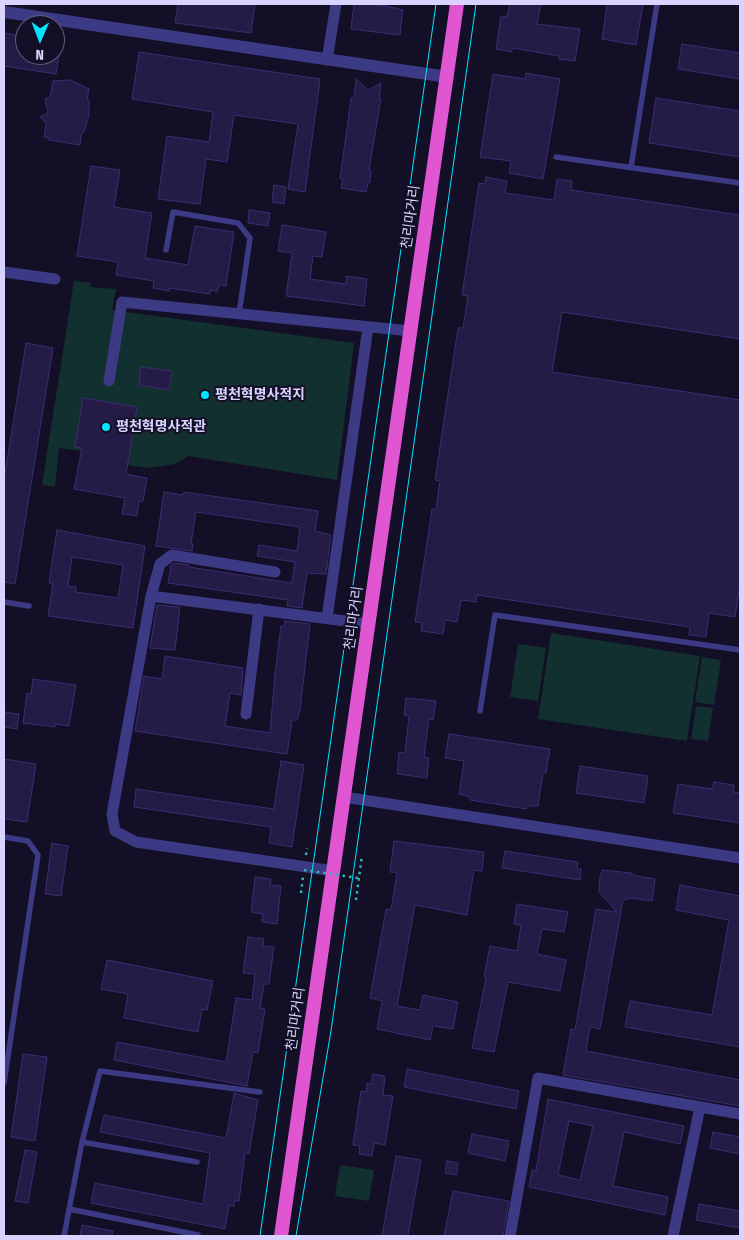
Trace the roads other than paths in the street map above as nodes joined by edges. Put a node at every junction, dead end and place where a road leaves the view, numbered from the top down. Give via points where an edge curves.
1 (336, 4) edge
2 (457, 4) edge
3 (657, 4) edge
4 (4, 12) edge
5 (327, 60) junction
6 (448, 77) junction
7 (556, 157) dead end
8 (631, 167) junction
9 (740, 183) edge
10 (166, 250) dead end
11 (4, 272) edge
12 (55, 279) dead end
13 (239, 314) junction
14 (368, 327) junction
15 (411, 332) junction
16 (109, 381) dead end
17 (276, 572) dead end
18 (152, 596) junction
19 (4, 602) edge
20 (29, 606) dead end
21 (259, 609) junction
22 (327, 618) junction
23 (369, 624) junction
24 (740, 650) edge
25 (480, 711) dead end
26 (246, 714) dead end
27 (344, 797) junction
28 (4, 837) edge
29 (740, 858) edge
30 (334, 871) junction
31 (4, 1083) edge
32 (260, 1092) dead end
33 (700, 1107) junction
34 (740, 1114) edge
35 (82, 1142) junction
36 (197, 1162) dead end
37 (69, 1209) junction
38 (198, 1235) dead end
39 (64, 1236) edge
40 (281, 1236) edge
41 (510, 1236) edge
42 (673, 1236) edge

1 - 5 street
2 - 6 highway, 천리마거리
3 - 8 lane
4 - 5 street
5 - 6 street
6 - 15 highway, 천리마거리
7 - 8 lane
8 - 9 lane
10 - 13 lane via 173,212 238,223 250,238
11 - 12 street
13 - 14 street
13 - 16 street via 122,302
14 - 15 street
14 - 22 street
15 - 23 highway, 천리마거리
17 - 18 street via 172,555 160,564
18 - 21 street
18 - 30 street via 112,814 115,831 136,842
19 - 20 lane
21 - 22 street
21 - 26 street
22 - 23 street
23 - 27 highway, 천리마거리
24 - 25 lane via 494,615
27 - 29 street
27 - 30 highway, 천리마거리
28 - 31 lane via 28,841 38,855
30 - 40 highway, 천리마거리
32 - 35 lane via 100,1071
33 - 34 street
33 - 41 street via 538,1078
33 - 42 street
35 - 36 lane
35 - 37 lane
37 - 38 lane
37 - 39 lane

